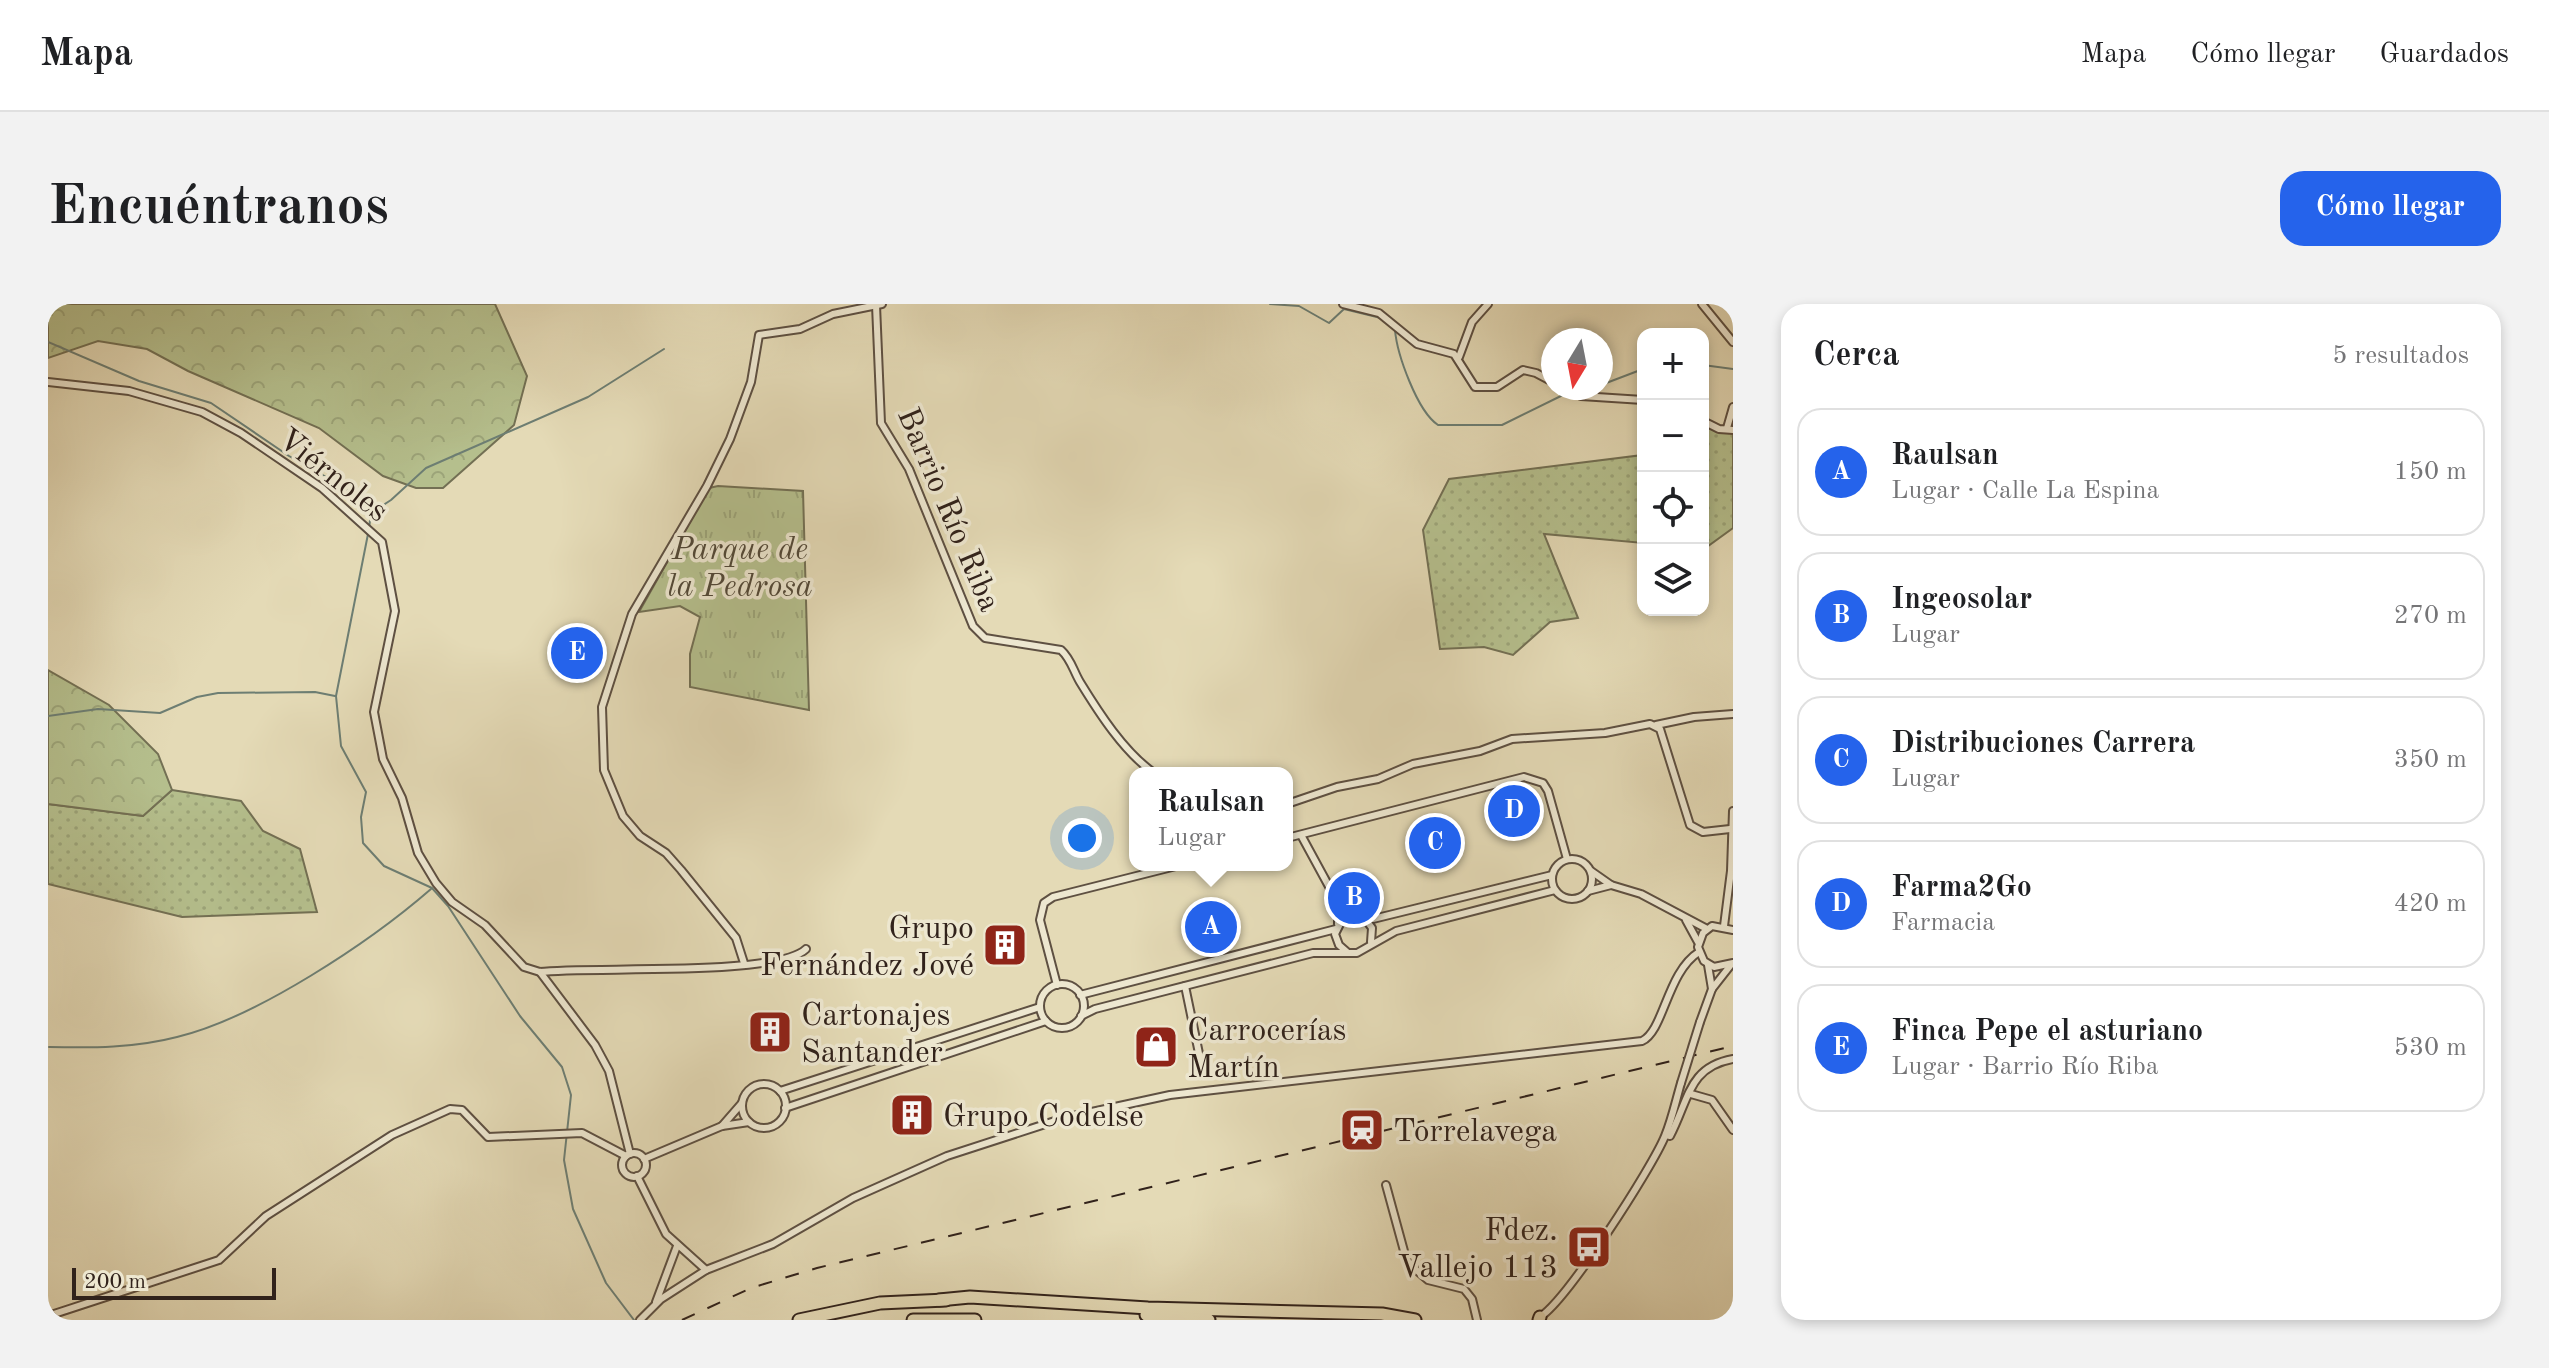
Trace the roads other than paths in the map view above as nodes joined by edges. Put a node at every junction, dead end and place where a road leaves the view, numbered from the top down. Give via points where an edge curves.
1 (1343, 304) edge
2 (1488, 304) edge
3 (1702, 304) edge
4 (879, 305) edge
5 (859, 306) edge
6 (1733, 342) edge
7 (1459, 357) junction
8 (1541, 377) edge
9 (48, 382) edge
10 (1613, 396) edge
11 (1637, 399) edge
12 (1733, 407) edge
13 (1709, 424) edge
14 (1730, 429) edge
15 (1733, 714) edge
16 (1656, 725) junction
17 (1147, 767) edge
18 (1293, 802) edge
19 (1733, 811) edge
20 (1730, 829) junction
21 (1301, 835) junction
22 (1293, 837) edge
23 (1567, 859) junction
24 (1156, 871) edge
25 (1591, 871) junction
26 (1552, 875) junction
27 (1611, 885) junction
28 (1555, 890) junction
29 (1588, 891) junction
30 (1338, 903) junction
31 (1356, 916) junction
32 (1366, 920) junction
33 (1686, 920) junction
34 (1337, 926) junction
35 (1724, 926) junction
36 (1707, 929) junction
37 (1733, 930) edge
38 (1371, 943) junction
39 (1698, 943) junction
40 (806, 949) dead end
41 (1347, 952) junction
42 (1699, 952) junction
43 (744, 963) junction
44 (1732, 963) edge
45 (1708, 964) junction
46 (540, 972) junction
47 (1057, 985) junction
48 (1185, 986) junction
49 (1712, 989) junction
50 (1080, 995) junction
51 (1040, 1007) junction
52 (1081, 1016) junction
53 (1046, 1021) junction
54 (1733, 1059) edge
55 (1201, 1063) dead end
56 (780, 1091) junction
57 (1691, 1094) junction
58 (742, 1103) junction
59 (785, 1108) junction
60 (749, 1122) junction
61 (722, 1126) junction
62 (1733, 1130) edge
63 (1666, 1135) junction
64 (628, 1155) junction
65 (644, 1159) junction
66 (637, 1176) junction
67 (1386, 1185) dead end
68 (677, 1246) junction
69 (706, 1270) junction
70 (939, 1300) junction
71 (654, 1305) junction
72 (1474, 1310) junction
73 (48, 1316) edge
74 (1538, 1319) edge
75 (640, 1320) edge
76 (799, 1320) edge
77 (913, 1320) edge
78 (975, 1320) edge
79 (1209, 1320) edge
80 (1415, 1320) edge
81 (1469, 1320) edge
82 (1477, 1320) edge

1 - 7 street via 1379,313 1417,344
2 - 7 street via 1472,322
3 - 6 street
4 - 5 street, Barrio Río Riba
4 - 17 street, Barrio Río Riba via 881,423 909,469 973,626 985,638 1061,650 1122,745
5 - 43 street, Barrio Río Riba via 800,329 759,335 751,382 730,439 632,614 602,707 604,770 623,816 681,870 736,938
7 - 8 street via 1475,387 1497,387 1523,370
9 - 46 street, Viérnoles via 151,395 214,418 322,488 382,542 395,611 374,712 383,759 402,798 418,853 436,883 524,967
10 - 11 street
12 - 14 street
13 - 14 street
15 - 16 street
16 - 18 street via 1542,735 1413,764
16 - 20 street via 1690,825 1703,832
19 - 20 street
20 - 35 street
21 - 22 street
21 - 23 street via 1524,777 1543,783 1548,791
21 - 30 street
23 - 25 street via 1584,862
23 - 26 street
24 - 47 street via 1044,903 1040,920
25 - 27 street
25 - 29 street
26 - 28 street
26 - 32 street
27 - 29 street
27 - 33 street via 1641,894
28 - 29 street via 1571,899
28 - 38 street via 1396,931
30 - 31 street
30 - 34 street
31 - 32 street
31 - 34 street
32 - 38 street via 1373,933
33 - 36 street
33 - 39 street
34 - 41 street via 1336,940
34 - 50 street
35 - 36 street
35 - 37 street
36 - 39 street
38 - 41 street via 1362,951
39 - 42 street
40 - 43 street via 791,959
41 - 48 street via 1313,953
42 - 45 street
42 - 69 street via 1679,970 1648,1039 1170,1095 1064,1118 947,1156 853,1198 773,1244
43 - 46 street
44 - 45 street via 1720,968
44 - 49 street
45 - 49 street
46 - 64 street, Viérnoles via 609,1071
47 - 50 street via 1070,986
47 - 51 street
48 - 52 street
48 - 55 street
49 - 63 street, bridge
50 - 52 street
51 - 53 street
51 - 56 street
52 - 53 street via 1067,1028
53 - 59 street
54 - 57 street via 1707,1066 1695,1078
56 - 58 street via 754,1087
56 - 59 street
57 - 62 street via 1712,1100
57 - 63 street
58 - 60 street
58 - 61 street
59 - 60 street via 775,1125 761,1128
60 - 61 street
61 - 65 street
63 - 74 street via 1564,1293
64 - 65 street
64 - 66 street via 623,1170
64 - 73 street via 596,1137 573,1132 488,1137 462,1110 450,1109 392,1135 288,1202 219,1260
65 - 66 street via 645,1170
66 - 68 street
67 - 72 street via 1407,1262 1428,1280 1464,1289
68 - 69 street
68 - 71 street
69 - 71 street
70 - 76 highway via 880,1303
70 - 79 highway
70 - 80 highway via 1382,1314
71 - 75 street
72 - 81 street
72 - 82 street
77 - 78 highway

